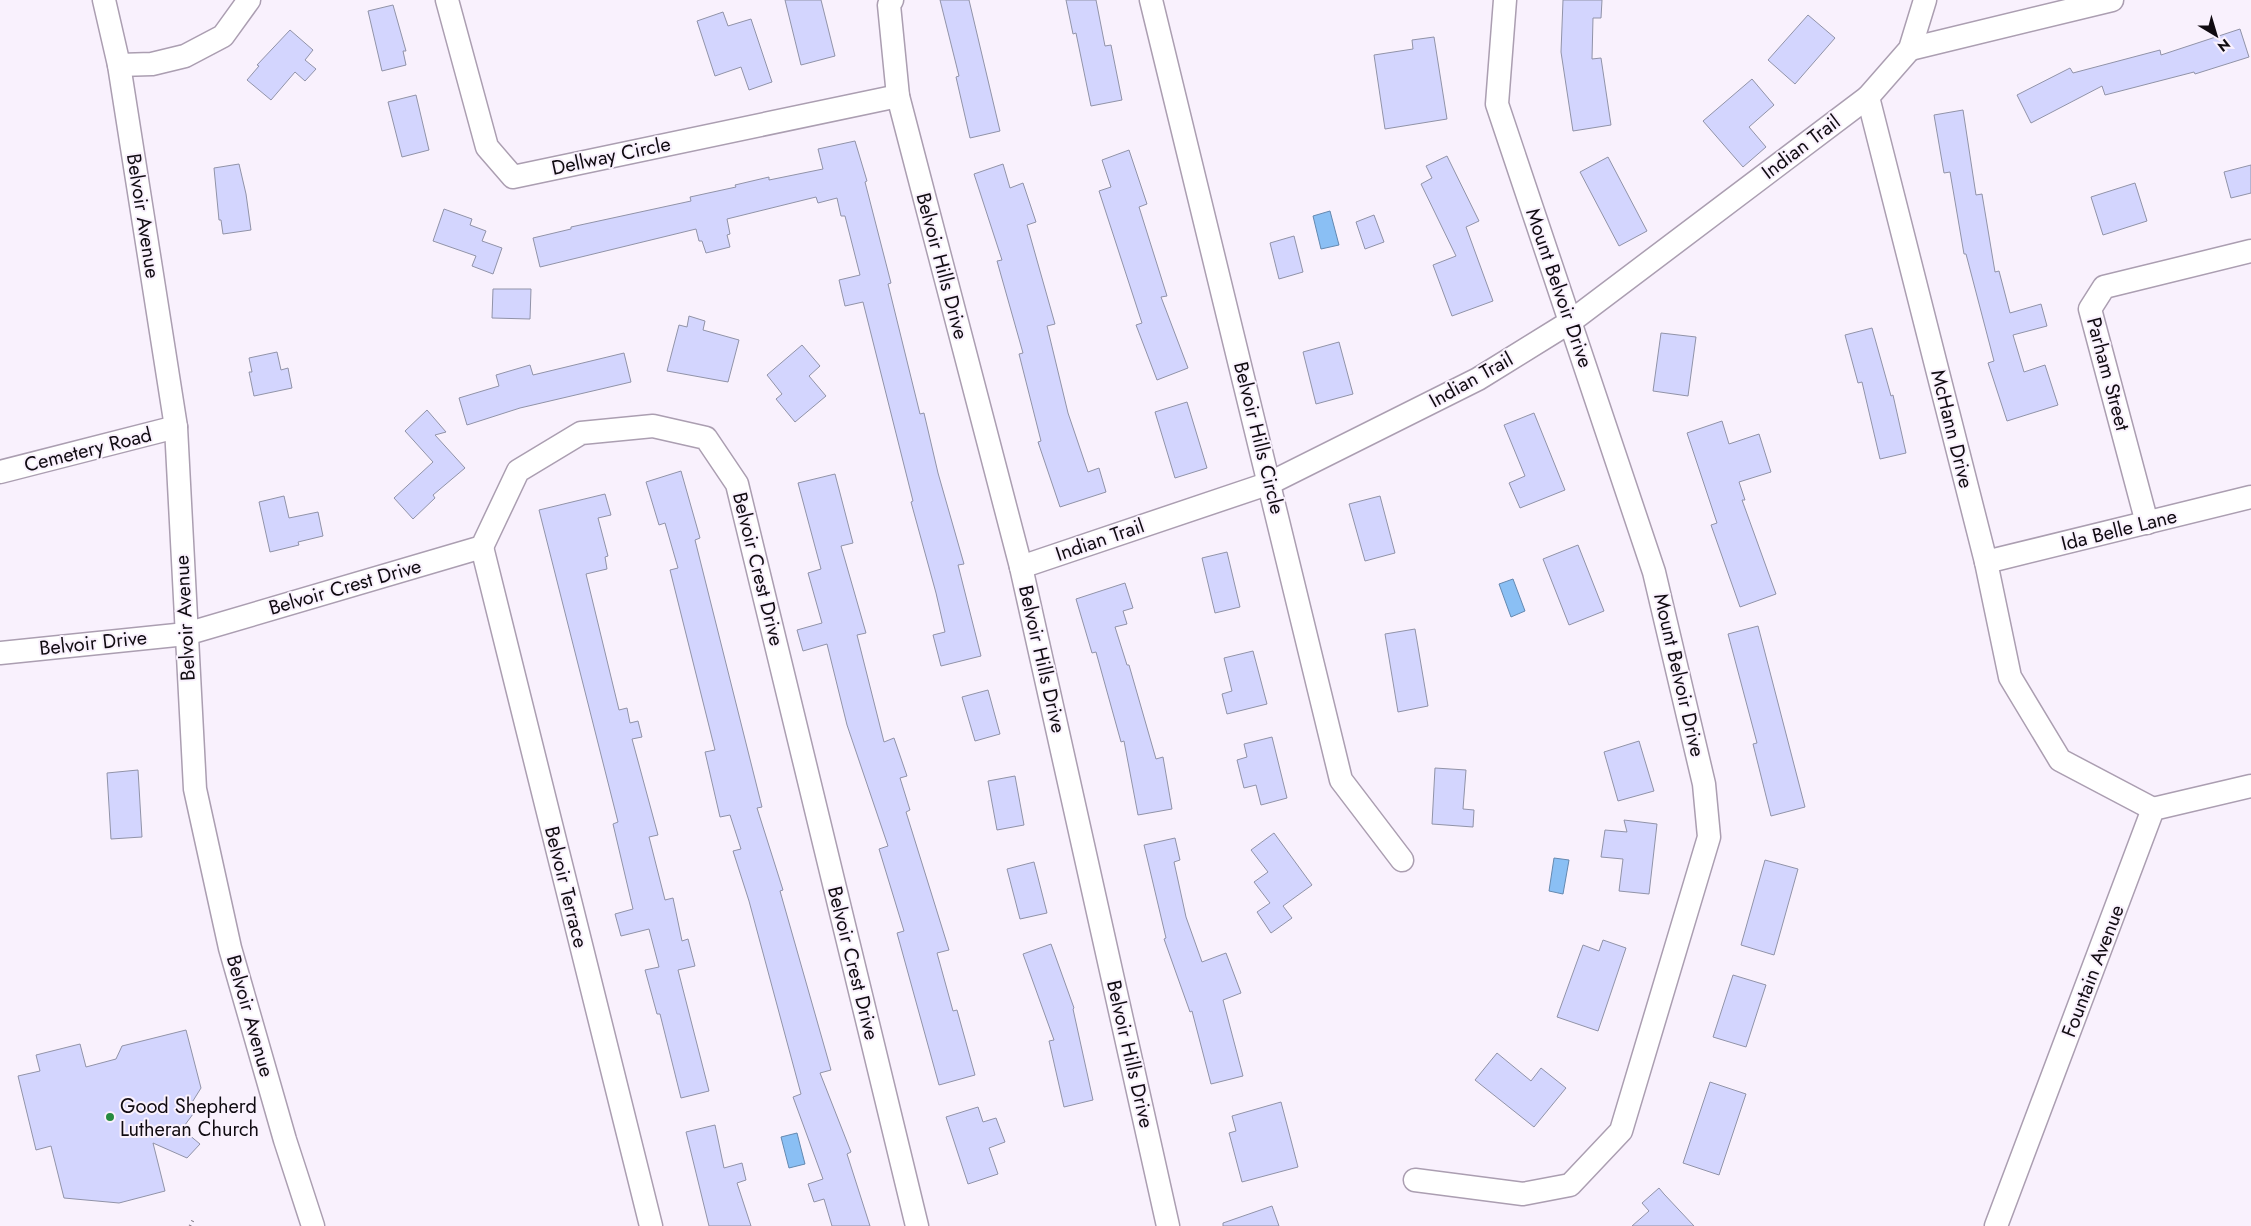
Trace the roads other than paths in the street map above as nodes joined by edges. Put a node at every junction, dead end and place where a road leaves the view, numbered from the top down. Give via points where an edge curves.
1 (104, 0) edge
2 (249, 0) edge
3 (447, 0) edge
4 (892, 0) edge
5 (1151, 0) edge
6 (1505, 0) edge
7 (1925, 0) edge
8 (2112, 0) edge
9 (1910, 48) junction
10 (119, 65) junction
11 (898, 96) junction
12 (1868, 97) junction
13 (2251, 251) edge
14 (1570, 322) junction
15 (176, 427) junction
16 (0, 472) edge
17 (1270, 483) junction
18 (2251, 497) edge
19 (2147, 523) junction
20 (482, 547) junction
21 (1986, 562) junction
22 (1021, 567) junction
23 (186, 634) junction
24 (0, 653) edge
25 (2251, 786) edge
26 (2153, 809) junction
27 (1402, 860) dead end
28 (1415, 1180) dead end
29 (313, 1226) edge
30 (651, 1226) edge
31 (917, 1226) edge
32 (1168, 1226) edge
33 (1996, 1226) edge

1 - 10 street, Belvoir Avenue
2 - 10 street via 223,36 185,56 152,64
3 - 11 street, Dellway Circle via 487,147 513,177
4 - 11 street via 889,5
5 - 17 street, Belvoir Hills Circle
6 - 14 street, Mount Belvoir Drive via 1497,104
7 - 9 street
8 - 9 street
9 - 12 street
10 - 15 street, Belvoir Avenue
11 - 22 street, Belvoir Hills Drive
12 - 14 street, Indian Trail
12 - 21 street, McHann Drive
13 - 19 street, Parham Street via 2104,287 2090,309
14 - 17 street, Indian Trail via 1478,379
14 - 28 street, Mount Belvoir Drive via 1654,572 1704,784 1709,837 1621,1131 1570,1185 1524,1194
15 - 16 street, Cemetery Road
15 - 23 street, Belvoir Avenue
17 - 22 street, Indian Trail
17 - 27 street, Belvoir Hills Circle via 1341,780
18 - 19 street, Ida Belle Lane
19 - 21 street, Ida Belle Lane
20 - 23 street, Belvoir Crest Drive
20 - 30 street, Belvoir Terrace
20 - 31 street, Belvoir Crest Drive via 518,471 581,433 653,426 706,438 737,484
21 - 26 street, McHann Drive via 2010,677 2060,760
22 - 32 street, Belvoir Hills Drive
23 - 24 street, Belvoir Drive
23 - 29 street, Belvoir Avenue via 194,790 230,948
25 - 26 street
26 - 33 street, Fountain Avenue

